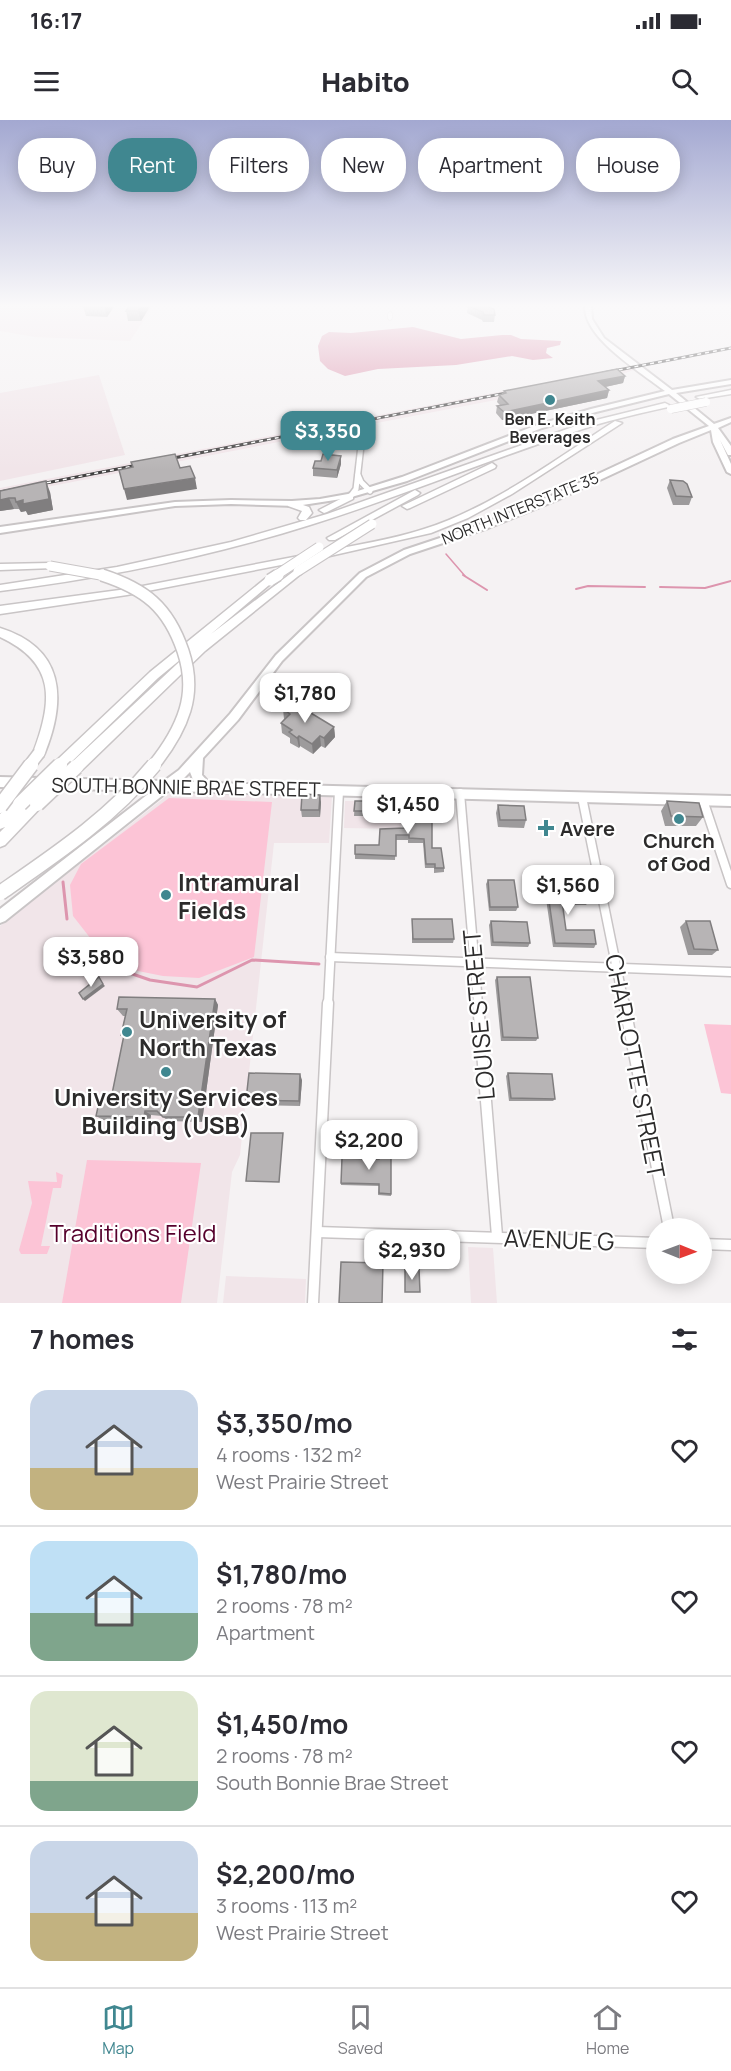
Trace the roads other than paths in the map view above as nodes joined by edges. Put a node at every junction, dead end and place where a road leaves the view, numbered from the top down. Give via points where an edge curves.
1 (630, 360) edge
2 (731, 382) edge
3 (671, 392) junction
4 (731, 392) edge
5 (731, 397) edge
6 (703, 400) junction
7 (668, 407) junction
8 (731, 420) edge
9 (618, 423) junction
10 (713, 425) junction
11 (362, 437) dead end
12 (727, 451) edge
13 (489, 460) junction
14 (731, 472) edge
15 (358, 475) junction
16 (370, 491) junction
17 (350, 497) junction
18 (291, 504) junction
19 (332, 507) junction
20 (303, 518) junction
21 (0, 530) edge
22 (157, 562) junction
23 (0, 567) edge
24 (0, 588) edge
25 (0, 610) edge
26 (0, 632) edge
27 (198, 756) junction
28 (0, 782) edge
29 (167, 787) junction
30 (212, 789) junction
31 (339, 791) junction
32 (460, 793) junction
33 (582, 797) junction
34 (703, 800) junction
35 (731, 801) edge
36 (0, 806) edge
37 (0, 823) edge
38 (0, 841) edge
39 (731, 884) edge
40 (0, 893) edge
41 (0, 917) edge
42 (330, 957) junction
43 (474, 963) junction
44 (616, 968) junction
45 (731, 972) edge
46 (667, 1218) edge
47 (317, 1232) junction
48 (496, 1236) junction
49 (646, 1243) edge
50 (712, 1244) edge
51 (731, 1245) edge
52 (313, 1303) edge

1 - 3 main road
2 - 3 main road
3 - 10 main road
3 - 16 main road via 536,428
4 - 6 highway
5 - 6 highway
6 - 7 highway, bridge
7 - 9 highway
7 - 13 highway via 587,425
8 - 10 main road, NORTH INTERSTATE 35
9 - 25 highway via 495,500 428,531 173,584
9 - 38 highway, bridge via 561,440 462,479 372,524 298,571 201,648
10 - 12 main road
10 - 27 main road, NORTH INTERSTATE 35 via 554,498 376,567 352,584 273,665
11 - 15 street
12 - 14 main road
13 - 22 highway via 307,523
13 - 37 highway, bridge via 332,538 270,580 171,660
15 - 16 street
15 - 17 street
16 - 17 main road
16 - 19 main road
17 - 18 main road
17 - 19 highway
18 - 19 main road
18 - 20 highway via 306,509
18 - 21 main road via 174,504
19 - 20 highway
20 - 22 highway
22 - 24 highway
23 - 40 highway, bridge via 76,569 108,577 142,593 170,618 186,652 189,674 187,698 171,741 147,776 119,805
26 - 36 highway, bridge via 36,654 51,682 54,703 51,724 39,753
27 - 29 main road, NORTH INTERSTATE 35
27 - 30 main road via 195,777
28 - 29 main road, SOUTH BONNIE BRAE STREET
29 - 30 main road, SOUTH BONNIE BRAE STREET
29 - 41 main road, NORTH INTERSTATE 35
30 - 31 main road, SOUTH BONNIE BRAE STREET
31 - 32 main road, SOUTH BONNIE BRAE STREET
31 - 42 street
32 - 33 main road, SOUTH BONNIE BRAE STREET
32 - 43 street, LOUISE STREET
33 - 34 main road, SOUTH BONNIE BRAE STREET
33 - 44 street, CHARLOTTE STREET
34 - 35 main road, SOUTH BONNIE BRAE STREET
34 - 39 street
42 - 43 street
42 - 47 street
43 - 44 street
43 - 48 street, LOUISE STREET
44 - 45 street
44 - 46 street, CHARLOTTE STREET
47 - 48 street, AVENUE G
47 - 52 street
48 - 49 street, AVENUE G
50 - 51 street

